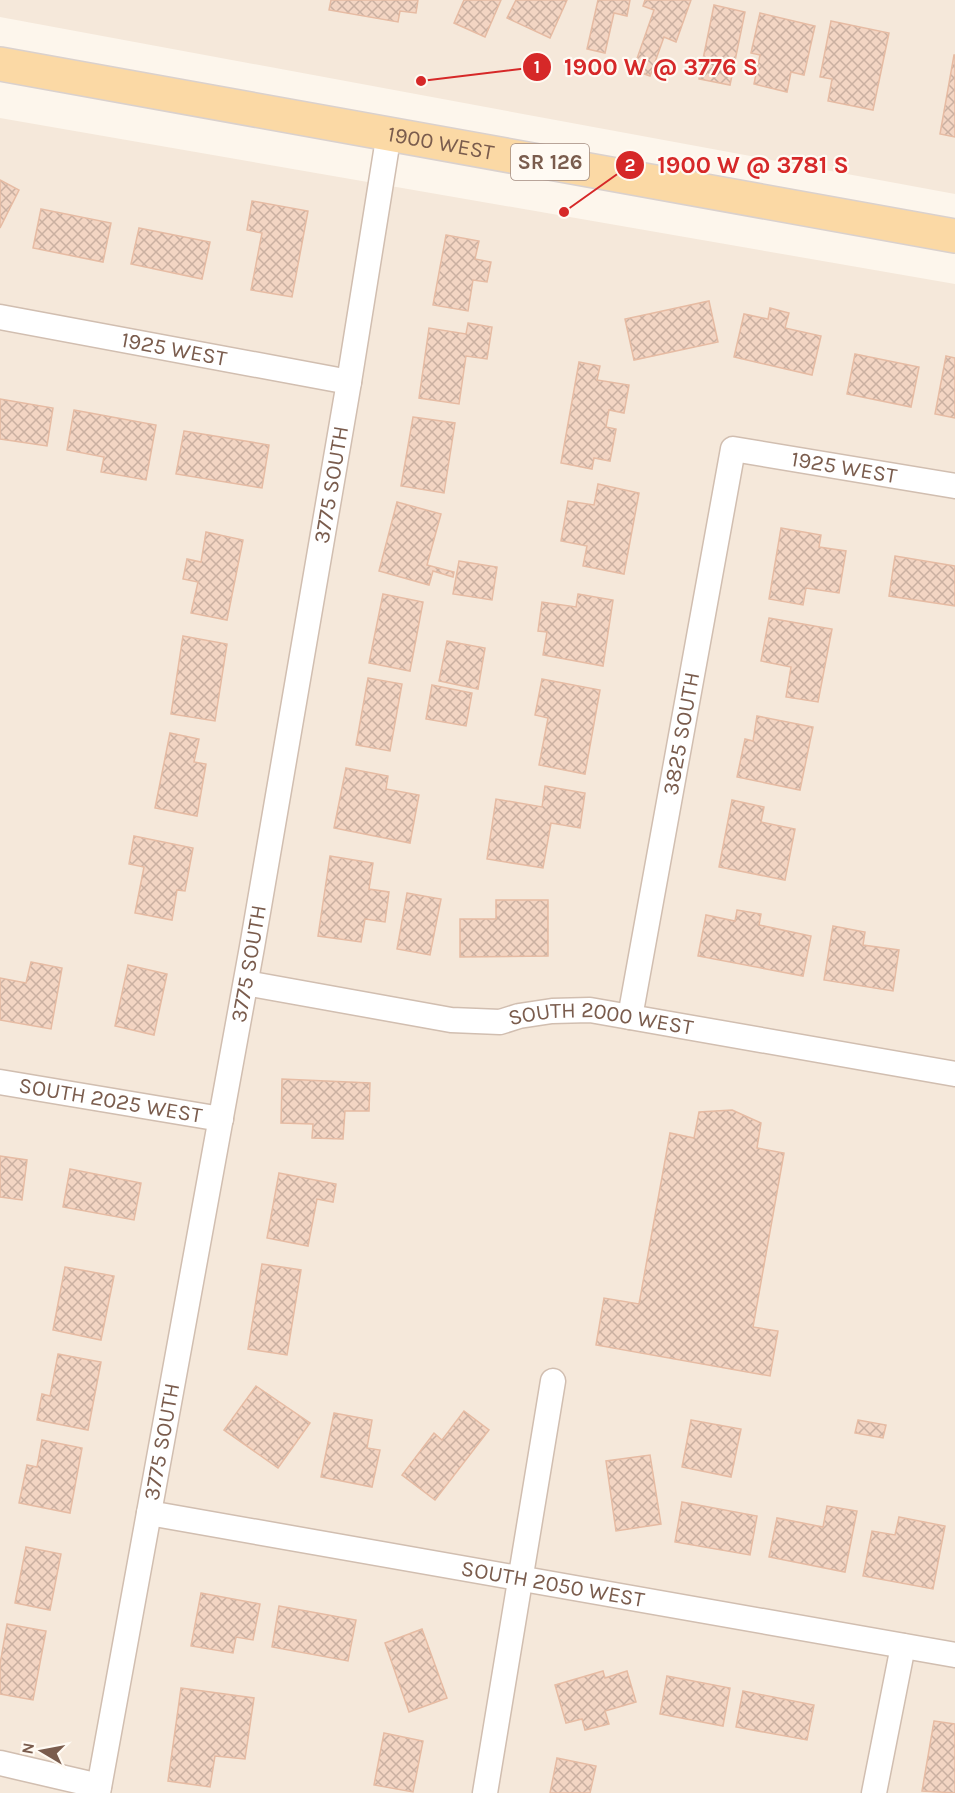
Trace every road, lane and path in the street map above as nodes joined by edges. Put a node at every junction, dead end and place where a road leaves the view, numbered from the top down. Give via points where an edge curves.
1 (0, 64) edge
2 (389, 134) junction
3 (955, 236) edge
4 (0, 317) edge
5 (349, 382) junction
6 (734, 449) joint
7 (955, 486) edge
8 (246, 983) junction
9 (630, 1017) junction
10 (955, 1074) edge
11 (0, 1082) edge
12 (221, 1119) junction
13 (553, 1381) dead end
14 (149, 1513) junction
15 (520, 1578) junction
16 (903, 1646) junction
17 (955, 1655) edge
18 (0, 1763) edge
19 (98, 1789) edge
20 (485, 1793) edge
21 (874, 1793) edge

1 - 2 main road, 1900 WEST / SR 126
2 - 3 main road, 1900 WEST / SR 126
2 - 5 street, 3775 SOUTH
4 - 5 street, 1925 WEST
5 - 8 street, 3775 SOUTH
6 - 7 street, 1925 WEST
6 - 9 street, 3825 SOUTH
8 - 9 street, SOUTH 2000 WEST via 451,1020 500,1022 552,1011 580,1010
8 - 12 street, 3775 SOUTH
9 - 10 street, SOUTH 2000 WEST
11 - 12 street, SOUTH 2025 WEST
12 - 14 street, 3775 SOUTH
13 - 15 street
14 - 15 street, SOUTH 2050 WEST
14 - 19 street, 3775 SOUTH
15 - 16 street, SOUTH 2050 WEST
15 - 20 street
16 - 17 street, SOUTH 2050 WEST
16 - 21 street
18 - 19 street

